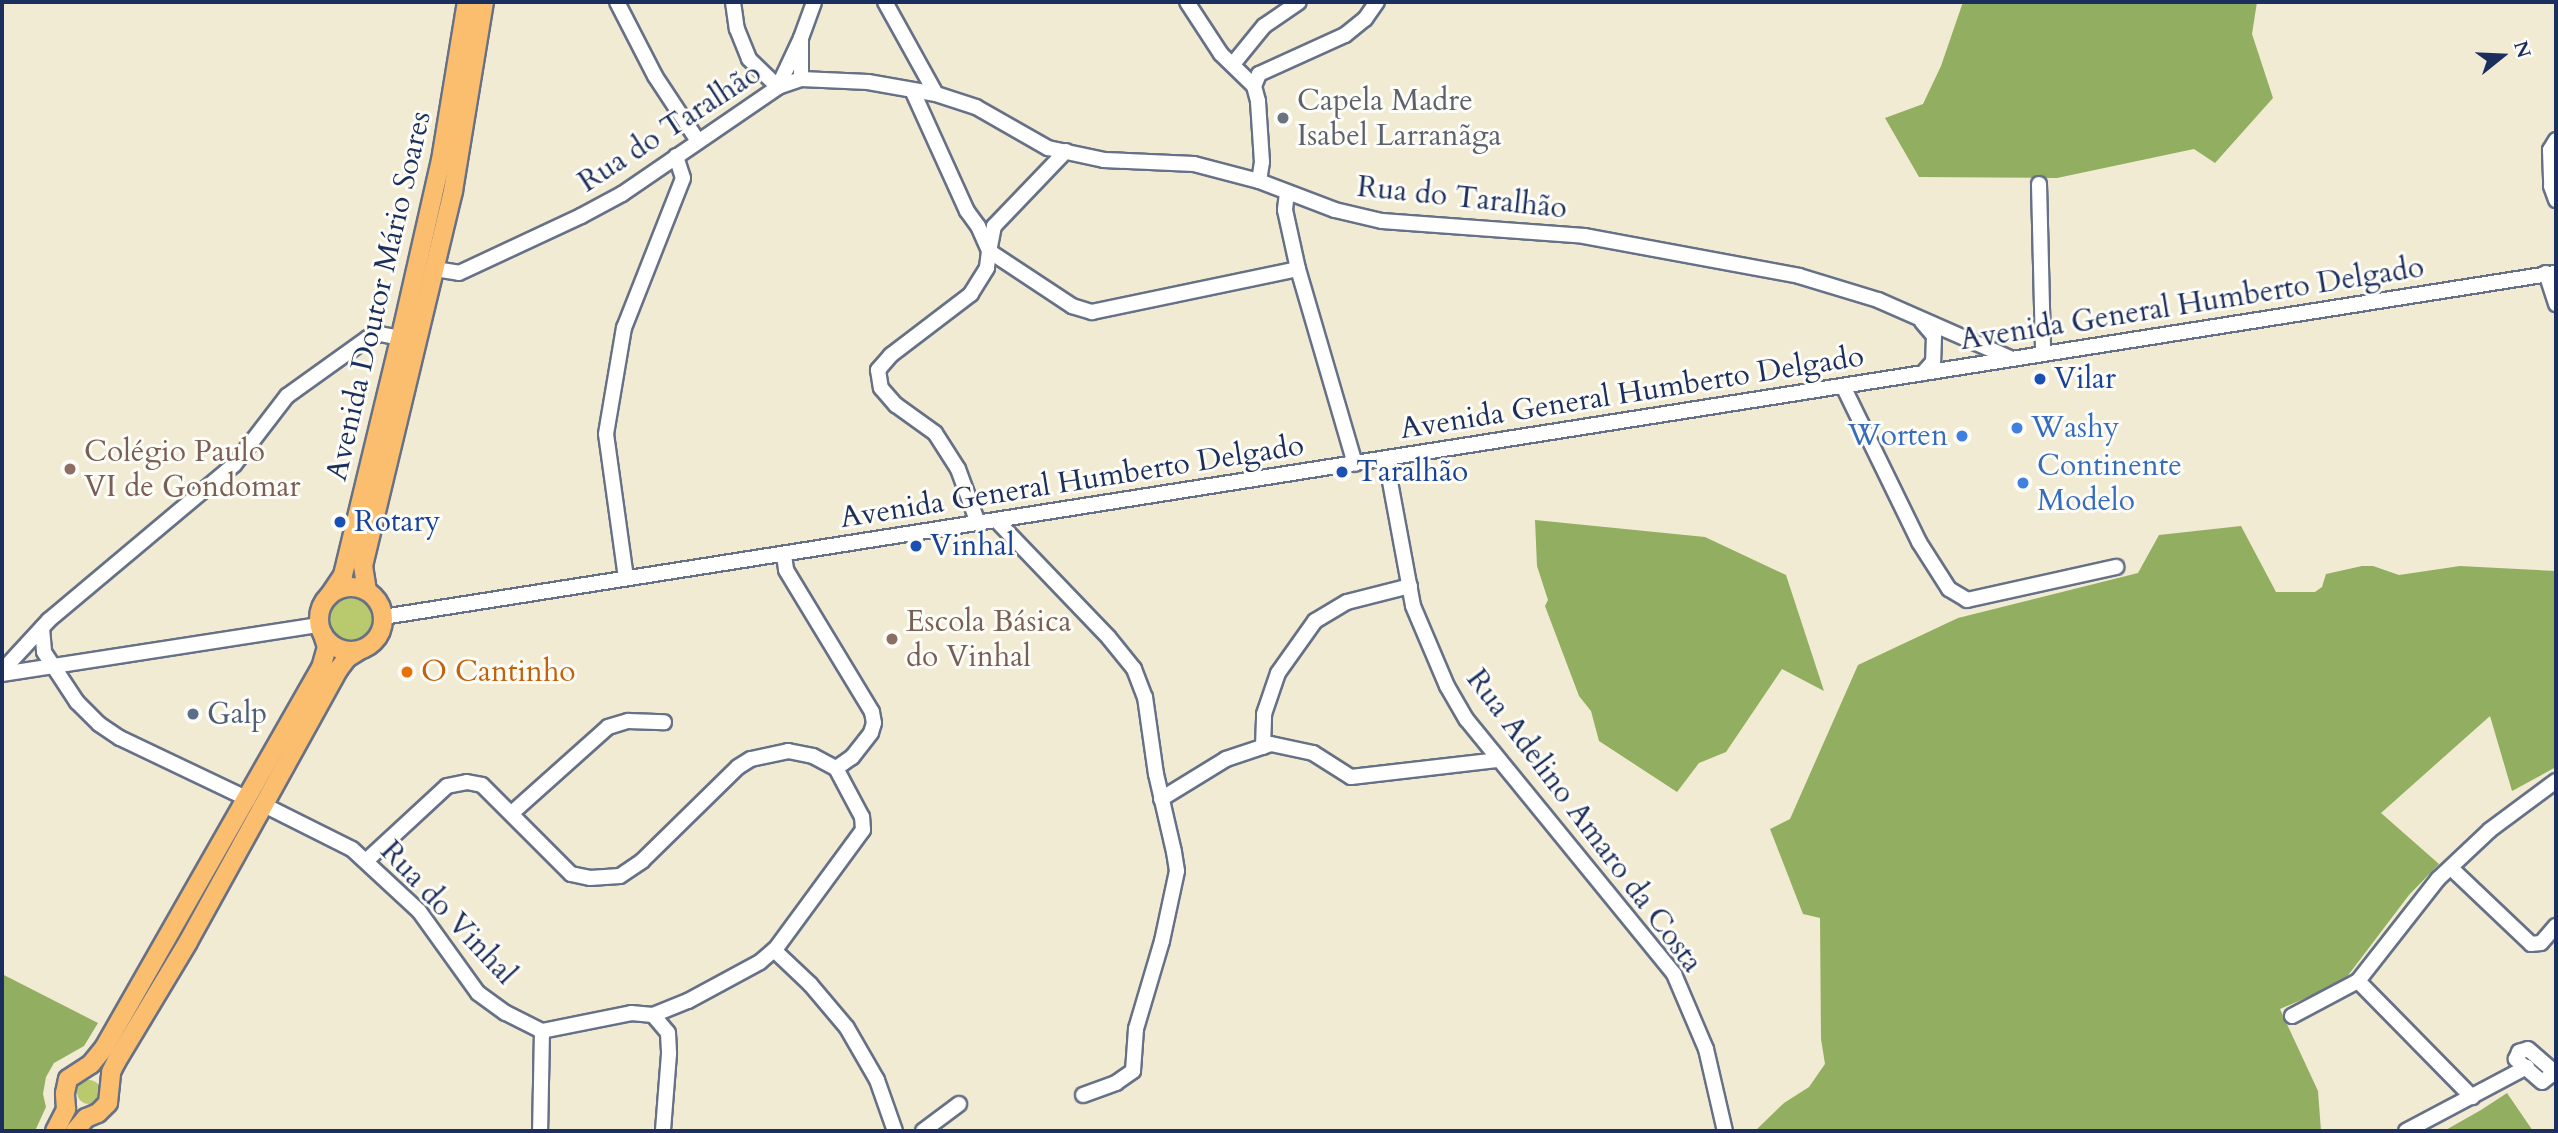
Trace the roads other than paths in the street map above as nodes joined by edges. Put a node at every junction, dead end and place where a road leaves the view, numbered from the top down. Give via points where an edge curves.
1 (467, 2) edge
2 (484, 2) edge
3 (617, 2) edge
4 (733, 2) edge
5 (814, 2) edge
6 (885, 2) edge
7 (1188, 2) edge
8 (1298, 2) edge
9 (1377, 2) edge
10 (801, 37) junction
11 (1233, 64) junction
12 (801, 79) junction
13 (1254, 86) junction
14 (778, 87) junction
15 (913, 92) junction
16 (936, 94) junction
17 (2556, 140) edge
18 (698, 141) junction
19 (1066, 151) junction
20 (676, 156) junction
21 (1259, 181) junction
22 (2039, 184) dead end
23 (1287, 193) junction
24 (2556, 200) edge
25 (989, 251) junction
26 (435, 269) junction
27 (1298, 269) junction
28 (2551, 273) edge
29 (2556, 304) edge
30 (1919, 318) junction
31 (400, 338) junction
32 (2043, 353) junction
33 (2012, 358) junction
34 (1923, 373) junction
35 (1843, 386) junction
36 (1385, 460) junction
37 (1355, 464) junction
38 (996, 520) junction
39 (978, 523) junction
40 (784, 555) junction
41 (2116, 567) dead end
42 (626, 578) junction
43 (1409, 586) junction
44 (367, 591) junction
45 (328, 596) junction
46 (383, 617) junction
47 (42, 628) junction
48 (321, 630) junction
49 (360, 650) junction
50 (53, 667) junction
51 (2, 672) edge
52 (664, 722) dead end
53 (1263, 747) junction
54 (1499, 760) junction
55 (836, 768) junction
56 (2556, 781) edge
57 (1161, 799) junction
58 (256, 802) junction
59 (513, 812) junction
60 (366, 861) junction
61 (2451, 868) junction
62 (2556, 926) edge
63 (774, 950) junction
64 (2358, 981) junction
65 (653, 1016) junction
66 (2292, 1016) dead end
67 (542, 1031) junction
68 (2527, 1067) dead end
69 (81, 1070) junction
70 (111, 1088) junction
71 (1083, 1095) dead end
72 (2472, 1097) junction
73 (66, 1101) junction
74 (959, 1104) dead end
75 (90, 1115) junction
76 (55, 1131) edge
77 (75, 1131) edge
78 (540, 1131) edge
79 (663, 1131) edge
80 (895, 1131) edge
81 (923, 1131) edge
82 (1725, 1131) edge
83 (2406, 1131) edge

1 - 31 main road, Avenida Doutor Mário Soares via 442,160
2 - 26 main road, Avenida Doutor Mário Soares via 453,191
3 - 18 street via 655,76
4 - 14 street via 749,59
5 - 10 street
6 - 16 street
7 - 11 street
8 - 11 street via 1264,26
9 - 13 street via 1345,35 1266,68
10 - 12 street
10 - 14 street
11 - 13 street
12 - 14 street, Rua do Taralhão
12 - 15 street, Rua do Taralhão via 868,82
13 - 21 street via 1262,162
14 - 18 street, Rua do Taralhão
15 - 16 street, Rua do Taralhão
15 - 25 street
16 - 19 street, Rua do Taralhão via 976,107 1048,148
17 - 24 street via 2550,150
18 - 20 street, Rua do Taralhão
19 - 21 street, Rua do Taralhão via 1104,160 1194,164
19 - 25 street via 994,226
20 - 26 street, Rua do Taralhão via 622,194 469,269 459,273
20 - 42 street via 683,178 624,328 606,434
21 - 23 street, Rua do Taralhão
22 - 32 street
23 - 27 street via 1285,211
23 - 30 street, Rua do Taralhão via 1382,221 1584,236 1799,276
25 - 27 street via 1072,306 1092,312
25 - 39 street via 988,268 971,294 878,370 881,388 896,405 935,433 958,469
26 - 44 main road, Avenida Doutor Mário Soares via 363,566
27 - 37 street
28 - 29 street
28 - 32 street, Avenida General Humberto Delgado
30 - 33 street, Rua do Taralhão
30 - 34 street via 1934,336 1933,362
31 - 45 main road, Avenida Doutor Mário Soares via 343,575
31 - 47 street via 380,334 368,338 296,388 234,465
32 - 33 street, Avenida General Humberto Delgado
33 - 34 street, Avenida General Humberto Delgado
34 - 35 street, Avenida General Humberto Delgado
35 - 36 street, Avenida General Humberto Delgado
35 - 41 street via 1919,542 1949,590 1966,600
36 - 37 street, Avenida General Humberto Delgado
36 - 43 street, Rua Adelino Amaro da Costa
37 - 38 street, Avenida General Humberto Delgado
38 - 39 street, Avenida General Humberto Delgado
38 - 57 street via 1110,638 1133,669 1145,697
39 - 40 street, Avenida General Humberto Delgado
40 - 42 street, Avenida General Humberto Delgado
40 - 55 street via 786,570 872,712 871,733 852,757
42 - 46 street, Avenida General Humberto Delgado
43 - 53 street via 1348,602 1315,621 1278,673 1264,714
43 - 54 street, Rua Adelino Amaro da Costa via 1428,647 1447,686
44 - 45 main road via 347,587
44 - 46 main road
45 - 48 main road via 319,615
46 - 49 main road via 378,638
47 - 50 street via 44,652
47 - 51 street
48 - 49 main road via 338,649
48 - 50 street
48 - 58 main road via 327,647 321,668
49 - 58 main road via 342,665
50 - 51 street
50 - 58 street, Rua do Vinhal via 77,702 120,738
52 - 59 street via 628,721 608,727
53 - 54 street via 1271,744 1313,753 1351,777
53 - 57 street via 1226,759
54 - 82 street, Rua Adelino Amaro da Costa via 1674,974 1706,1049
55 - 59 street via 813,756 788,751 751,759 620,876 571,874
55 - 63 street via 862,817 863,830
56 - 61 street via 2490,830
57 - 71 street via 1177,871 1136,1029 1133,1072
58 - 60 street, Rua do Vinhal via 335,838
58 - 69 main road via 104,1048
58 - 70 main road via 182,951 116,1062
59 - 60 street via 482,785 447,786
60 - 67 street, Rua do Vinhal via 419,911 478,993
61 - 62 street via 2531,944 2540,943
61 - 64 street
63 - 65 street via 700,995
63 - 80 street via 847,1028 877,1080
64 - 66 street
64 - 72 street
65 - 67 street via 631,1013
65 - 79 street via 668,1033
67 - 78 street
68 - 72 street
69 - 70 main road via 103,1074
69 - 73 main road via 68,1079
70 - 75 main road via 104,1109
72 - 83 street
73 - 75 main road via 76,1112
73 - 76 main road via 64,1117
74 - 81 street
75 - 77 main road

